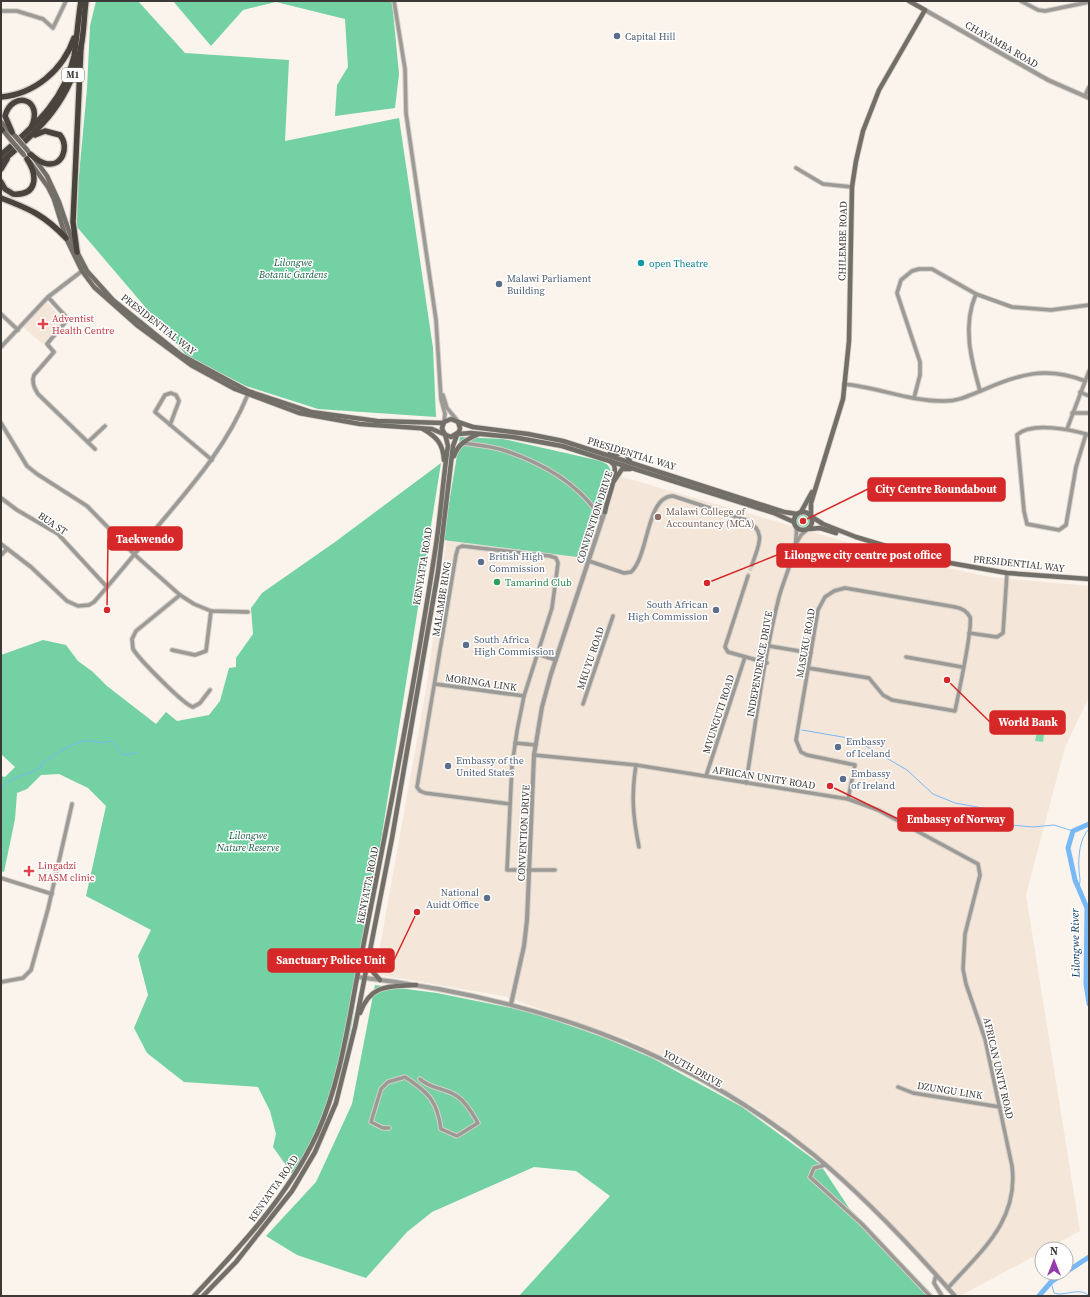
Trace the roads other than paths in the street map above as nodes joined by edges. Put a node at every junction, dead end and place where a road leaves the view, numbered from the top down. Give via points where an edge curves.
1 (66, 1) edge
2 (81, 1) edge
3 (86, 1) edge
4 (394, 1) edge
5 (909, 1) edge
6 (1020, 1) edge
7 (1089, 2) edge
8 (925, 10) junction
9 (1, 11) edge
10 (78, 28) junction
11 (81, 46) junction
12 (1089, 87) edge
13 (1087, 97) edge
14 (1, 98) edge
15 (1, 122) edge
16 (1, 129) edge
17 (30, 134) junction
18 (14, 135) junction
19 (4, 154) edge
20 (27, 154) junction
21 (1, 162) edge
22 (796, 168) dead end
23 (1, 169) edge
24 (1, 182) edge
25 (852, 187) junction
26 (1, 198) edge
27 (66, 238) junction
28 (77, 252) junction
29 (82, 271) junction
30 (976, 294) junction
31 (48, 298) junction
32 (1089, 305) edge
33 (1, 314) edge
34 (18, 330) junction
35 (1, 347) edge
36 (1089, 371) edge
37 (1085, 381) junction
38 (844, 384) junction
39 (980, 390) junction
40 (442, 392) junction
41 (1080, 392) junction
42 (248, 394) junction
43 (1089, 396) edge
44 (914, 398) junction
45 (1072, 413) junction
46 (1089, 413) edge
47 (458, 421) junction
48 (444, 422) junction
49 (1, 423) edge
50 (170, 425) junction
51 (105, 426) dead end
52 (421, 428) junction
53 (1067, 429) junction
54 (444, 434) junction
55 (458, 434) junction
56 (480, 434) junction
57 (1087, 435) edge
58 (88, 442) junction
59 (463, 443) junction
60 (576, 445) junction
61 (95, 449) dead end
62 (212, 460) junction
63 (607, 460) junction
64 (621, 461) junction
65 (630, 462) junction
66 (450, 465) junction
67 (444, 470) junction
68 (665, 478) junction
69 (614, 481) junction
70 (816, 484) junction
71 (1, 498) edge
72 (605, 512) junction
73 (799, 513) junction
74 (812, 516) junction
75 (602, 520) junction
76 (795, 524) junction
77 (808, 529) junction
78 (856, 537) junction
79 (1, 544) edge
80 (7, 549) junction
81 (794, 550) junction
82 (1, 555) edge
83 (135, 555) junction
84 (589, 561) junction
85 (752, 565) tunnel mouth
86 (1007, 572) junction
87 (748, 576) tunnel mouth
88 (1089, 578) edge
89 (107, 587) junction
90 (180, 595) junction
91 (211, 611) junction
92 (248, 612) dead end
93 (613, 616) dead end
94 (969, 633) junction
95 (769, 646) junction
96 (172, 650) dead end
97 (811, 653) junction
98 (537, 654) junction
99 (745, 657) junction
100 (906, 657) dead end
101 (556, 660) junction
102 (767, 663) junction
103 (962, 667) junction
104 (808, 668) junction
105 (435, 684) junction
106 (210, 690) dead end
107 (524, 696) junction
108 (583, 704) dead end
109 (514, 743) junction
110 (536, 745) junction
111 (534, 755) junction
112 (636, 765) junction
113 (706, 776) junction
114 (746, 783) junction
115 (848, 799) junction
116 (72, 804) dead end
117 (510, 804) junction
118 (638, 847) dead end
119 (529, 870) junction
120 (555, 870) dead end
121 (1, 878) edge
122 (52, 894) junction
123 (371, 942) junction
124 (358, 977) junction
125 (365, 977) junction
126 (380, 980) junction
127 (1, 982) edge
128 (416, 985) junction
129 (511, 1004) junction
130 (355, 1027) junction
131 (420, 1079) dead end
132 (898, 1087) dead end
133 (1000, 1107) junction
134 (389, 1128) dead end
135 (825, 1165) junction
136 (936, 1275) junction
137 (948, 1288) junction
138 (194, 1296) edge
139 (203, 1296) edge
140 (930, 1296) edge
141 (942, 1296) edge
142 (955, 1296) edge

1 - 9 street via 53,28 43,20 27,16 17,10
2 - 10 highway, M1
3 - 11 highway, M1
4 - 40 street via 406,78 406,117 436,320
5 - 8 main road, CHAYAMBA ROAD
6 - 7 street via 1045,11
8 - 13 street, CHAYAMBA ROAD via 1042,77
8 - 25 main road, CHILEMBE ROAD via 873,103 859,145
10 - 14 highway via 63,60 46,79 20,94
10 - 17 highway, M1 via 74,58 62,90
11 - 17 highway, M1 via 66,92 51,115
11 - 28 highway via 73,222
12 - 13 street
15 - 18 main road, PRESIDENTIAL WAY
16 - 20 main road, PRESIDENTIAL WAY, bridge
17 - 18 highway via 36,111 28,102 19,100 11,104 5,116
17 - 19 highway, M1
17 - 20 highway via 45,131 56,133 63,139 65,148 62,158 54,164 44,163
18 - 20 main road, PRESIDENTIAL WAY, bridge
19 - 21 highway, M1
19 - 23 highway
20 - 24 highway via 35,175 34,184 28,191 13,194 5,189
20 - 27 main road, PRESIDENTIAL WAY via 54,199
20 - 28 main road, PRESIDENTIAL WAY via 47,176
22 - 25 street via 823,184
25 - 38 main road, CHILEMBE ROAD via 849,341
26 - 27 highway via 42,215
27 - 29 main road, PRESIDENTIAL WAY
28 - 48 main road, PRESIDENTIAL WAY via 98,285 166,344 198,365 248,391 300,409 324,414 377,421
29 - 31 street
29 - 42 main road, PRESIDENTIAL WAY via 107,299 176,356
30 - 32 street via 1001,304 1026,309 1050,310
30 - 39 street via 970,313 969,336 970,353
30 - 44 street via 932,269 912,271 901,280 897,298 920,362 920,375
31 - 34 street
31 - 58 street via 68,319 47,344 54,352 32,379 38,394
33 - 34 street
34 - 35 street
36 - 37 street
37 - 39 street via 1071,376 1037,372 1017,376
37 - 41 street
38 - 44 street
38 - 70 main road, CHILEMBE ROAD via 839,413
39 - 44 street via 952,401
40 - 47 street via 447,408
40 - 48 street
41 - 43 street
41 - 45 street
42 - 52 main road, PRESIDENTIAL WAY via 291,410 324,418 371,425
42 - 62 street
45 - 46 street
45 - 53 street
47 - 48 main road, PRESIDENTIAL WAY via 451,419
47 - 55 main road
47 - 60 main road, PRESIDENTIAL WAY via 473,427 538,436
48 - 54 main road
49 - 83 street via 27,466 87,506
50 - 50 street via 157,415 155,410 165,394 171,393 176,395 179,401
50 - 62 street
51 - 58 street
52 - 54 main road, PRESIDENTIAL WAY via 437,430
52 - 67 main road via 440,441
53 - 57 street
53 - 57 street via 1040,428 1023,431 1017,435 1024,517 1029,525 1059,530 1066,525 1076,467
54 - 55 main road, PRESIDENTIAL WAY via 451,437
54 - 67 main road, KENYATTA ROAD via 448,446
55 - 56 main road, PRESIDENTIAL WAY
55 - 66 main road, KENYATTA ROAD
56 - 59 main road
56 - 63 main road, PRESIDENTIAL WAY via 535,440
58 - 61 street
59 - 66 main road via 456,450
59 - 75 street via 505,450 555,473 591,504
60 - 64 main road, PRESIDENTIAL WAY
60 - 65 main road via 614,454 624,450
62 - 83 street
63 - 64 main road, PRESIDENTIAL WAY
63 - 72 main road via 613,463 615,471
64 - 65 main road, PRESIDENTIAL WAY
64 - 68 main road, PRESIDENTIAL WAY
64 - 69 street, CONVENTION DRIVE
65 - 73 main road, PRESIDENTIAL WAY via 784,512
66 - 123 main road, KENYATTA ROAD via 437,578 392,838
67 - 124 main road, KENYATTA ROAD via 436,544
68 - 69 main road via 626,468 620,470
68 - 76 main road, PRESIDENTIAL WAY via 774,513
69 - 72 street, CONVENTION DRIVE
70 - 73 main road
70 - 74 main road via 810,508
71 - 89 street, BUA ST via 58,534
72 - 75 street, CONVENTION DRIVE
73 - 74 main road via 808,512
73 - 76 main road
74 - 77 main road via 812,524
74 - 78 main road, PRESIDENTIAL WAY via 828,527
75 - 84 street, CONVENTION DRIVE
76 - 77 main road via 802,530
76 - 81 street, INDEPENDENCE DRIVE via 797,535
77 - 78 main road, PRESIDENTIAL WAY via 820,528
77 - 81 street, INDEPENDENCE DRIVE via 799,538
78 - 86 main road, PRESIDENTIAL WAY via 912,555
79 - 80 street
80 - 82 street
80 - 89 street via 31,567 67,601 78,606 94,602
81 - 95 street, INDEPENDENCE DRIVE via 779,596
83 - 89 street
83 - 90 street
84 - 85 street via 624,573 631,572 640,557 657,505 664,498 673,496 746,520 756,526 760,537
84 - 101 street, CONVENTION DRIVE
86 - 88 main road, PRESIDENTIAL WAY
86 - 94 street via 1003,633 997,637
87 - 99 street via 725,645 728,652
90 - 91 street
90 - 106 street via 136,631 132,639 133,649 190,707 200,703
91 - 92 street
91 - 96 street via 206,651 195,655
93 - 108 street, MKUYU ROAD
94 - 97 street, MASUKU ROAD via 969,616 966,611 959,608 852,589 839,589 829,593 820,605
94 - 103 street, MASUKU ROAD
95 - 97 street
95 - 102 street, INDEPENDENCE DRIVE
97 - 104 street, MASUKU ROAD
98 - 101 street
98 - 105 street, MALAMBE RING via 553,604 557,560 550,556 462,546 458,548 456,555
98 - 107 street, MALAMBE RING
99 - 102 street
99 - 113 street, MVUNGUTI ROAD
100 - 103 street
101 - 110 street, CONVENTION DRIVE via 545,697
102 - 114 street, INDEPENDENCE DRIVE
103 - 104 street, MASUKU ROAD via 955,711 892,700 883,695 869,678
104 - 115 street, MASUKU ROAD via 797,744 801,752 807,755 855,765
105 - 107 street, MORINGA LINK
105 - 117 street, MALAMBE RING via 418,789 425,793
107 - 109 street, MALAMBE RING
109 - 110 street
109 - 117 street, MALAMBE RING
110 - 111 street, CONVENTION DRIVE
111 - 112 street, AFRICAN UNITY ROAD
111 - 119 street, CONVENTION DRIVE
112 - 113 street, AFRICAN UNITY ROAD
112 - 118 street via 632,806
113 - 114 street, AFRICAN UNITY ROAD
114 - 115 street, AFRICAN UNITY ROAD
115 - 133 street, AFRICAN UNITY ROAD via 878,810 974,861 979,867 980,876 964,934 963,969 986,1039
116 - 122 street
117 - 119 street, MALAMBE RING via 507,870
119 - 120 street
119 - 129 street, CONVENTION DRIVE via 524,946
121 - 122 street
122 - 127 street via 31,970 23,978
123 - 125 main road, KENYATTA ROAD
123 - 126 main road via 373,972
124 - 125 street, YOUTH DRIVE
124 - 138 main road, KENYATTA ROAD via 332,1092 318,1131 300,1168 249,1236
125 - 126 street, YOUTH DRIVE
125 - 130 main road, KENYATTA ROAD
126 - 128 street, YOUTH DRIVE
128 - 129 street, YOUTH DRIVE
128 - 130 main road via 390,986 371,995 361,1010
129 - 135 street, YOUTH DRIVE via 616,1038 678,1068 752,1110
130 - 139 main road, KENYATTA ROAD via 336,1103 306,1171 236,1262
131 - 134 street via 425,1084 457,1096 473,1113 478,1124 456,1136 441,1129 430,1095 405,1077 388,1082 381,1088 371,1122
132 - 133 street, DZUNGU LINK via 913,1093
133 - 137 street, AFRICAN UNITY ROAD via 1013,1173 1011,1199 995,1236
135 - 136 street, YOUTH DRIVE via 875,1210
135 - 140 street via 814,1168 810,1177 862,1224
136 - 137 street, YOUTH DRIVE
136 - 141 street via 934,1283
137 - 142 street, YOUTH DRIVE

